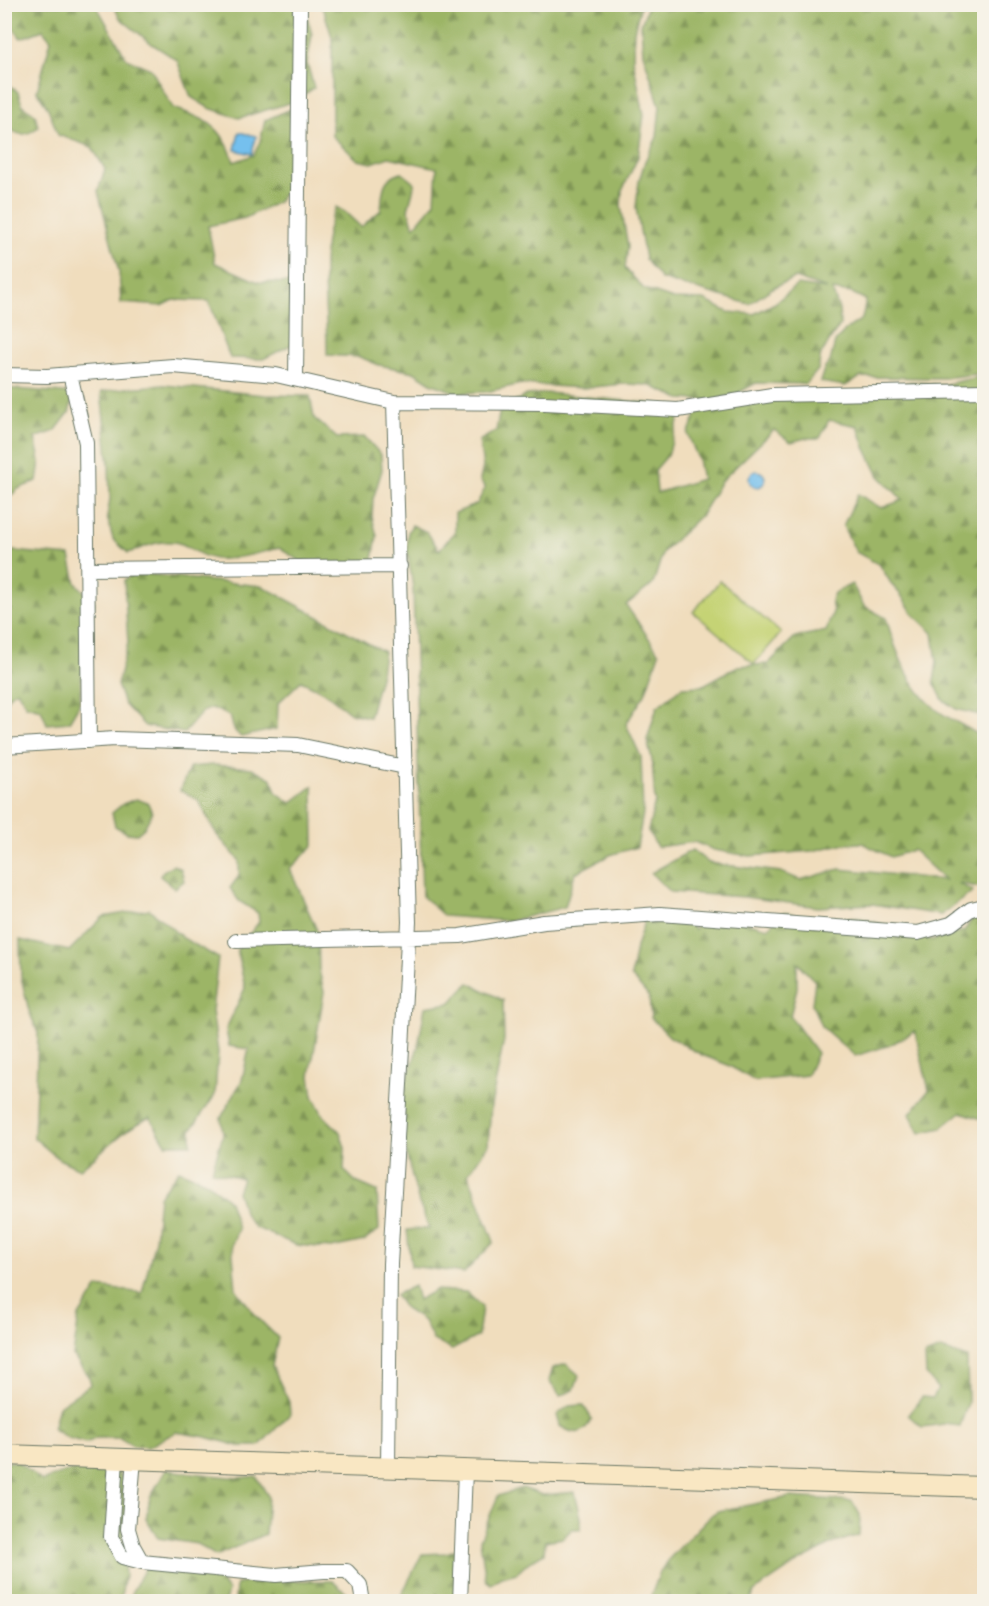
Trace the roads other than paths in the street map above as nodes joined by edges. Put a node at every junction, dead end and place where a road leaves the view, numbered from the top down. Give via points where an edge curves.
1 (300, 4) edge
2 (70, 374) junction
3 (4, 375) edge
4 (296, 380) junction
5 (984, 391) edge
6 (394, 402) junction
7 (400, 566) junction
8 (87, 569) junction
9 (89, 741) junction
10 (4, 746) edge
11 (405, 767) junction
12 (984, 906) edge
13 (408, 937) junction
14 (236, 941) dead end
15 (4, 1455) edge
16 (125, 1459) junction
17 (388, 1467) junction
18 (465, 1470) junction
19 (984, 1487) edge
20 (363, 1602) edge
21 (460, 1602) edge

1 - 4 street
2 - 3 street
2 - 4 street via 173,366
2 - 8 street via 86,443
4 - 6 street
5 - 6 street via 772,395 678,410 545,403
6 - 7 street
7 - 8 street
7 - 11 street
8 - 9 street
9 - 10 street
9 - 11 street via 298,745
11 - 13 street
12 - 13 street via 971,909 951,924 918,933 660,914 544,922 460,936
13 - 14 street
13 - 17 street via 390,1264
15 - 16 street
16 - 17 street
16 - 20 street via 128,1529 142,1562 276,1575 346,1571 360,1585
17 - 18 street
18 - 19 street
18 - 21 street

